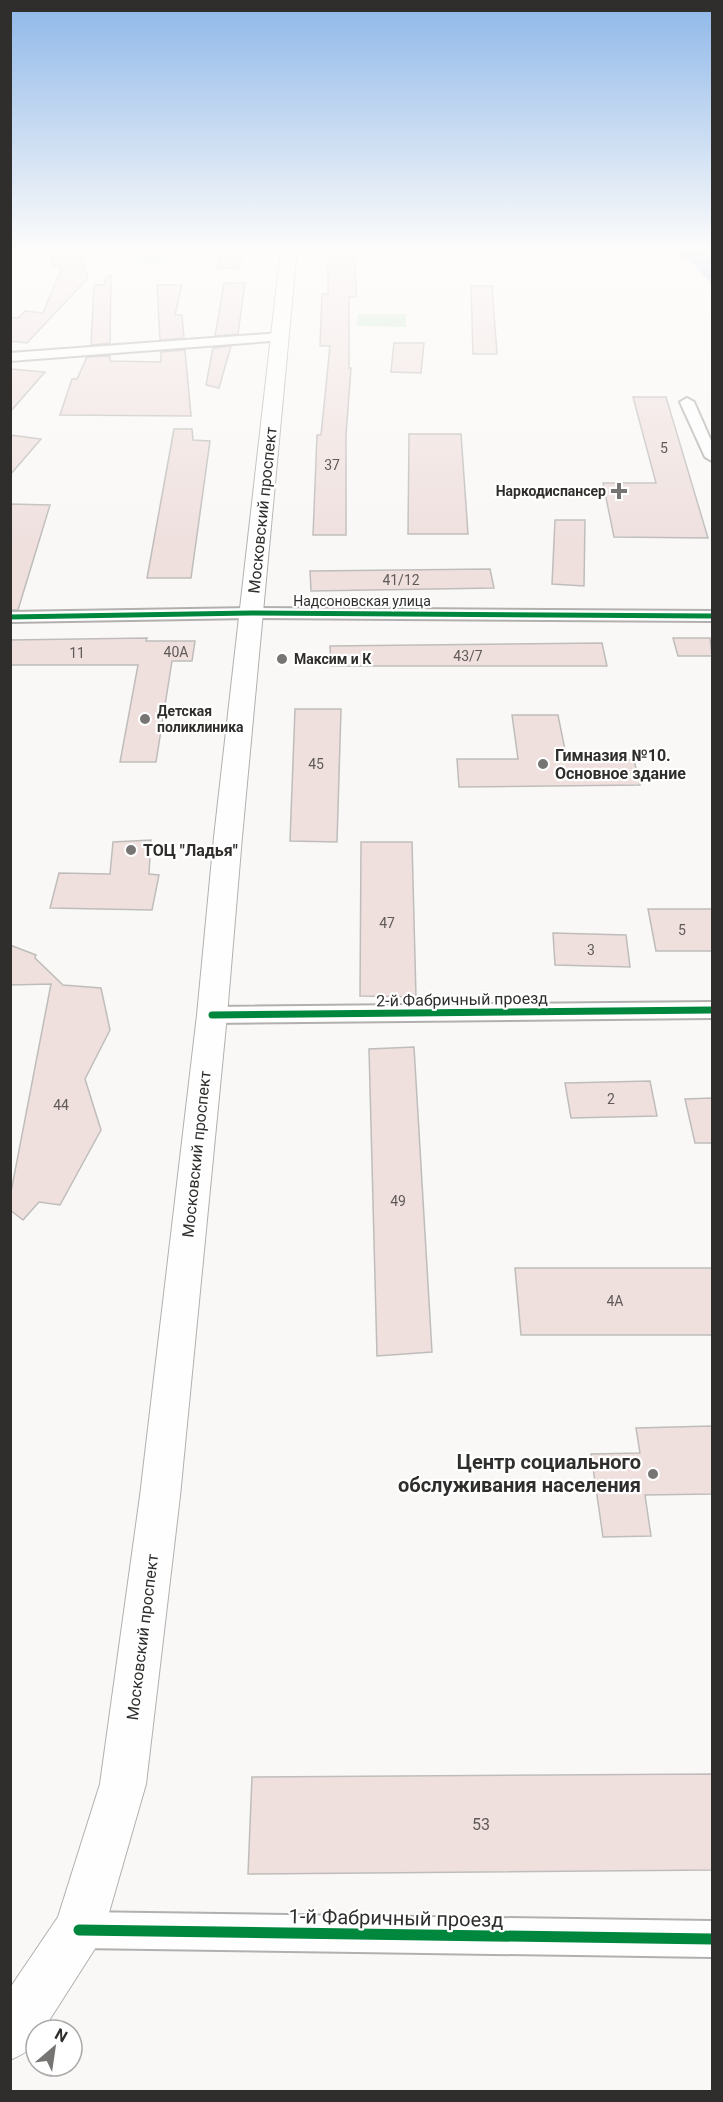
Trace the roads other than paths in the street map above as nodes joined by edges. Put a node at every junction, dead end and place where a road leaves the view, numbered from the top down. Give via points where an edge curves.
1 (157, 346) edge
2 (279, 346) edge
3 (10, 357) edge
4 (687, 402) dead end
5 (712, 457) edge
6 (251, 613) junction
7 (712, 616) edge
8 (10, 617) edge
9 (712, 1010) edge
10 (212, 1015) junction
11 (79, 1930) junction
12 (712, 1939) edge
13 (10, 2034) edge

1 - 3 street
2 - 6 main road, Московский проспект
4 - 5 street
6 - 7 street, Надсоновская улица
6 - 8 street, Надсоновская улица
6 - 10 main road, Московский проспект
9 - 10 street, 2-й Фабричный проезд
10 - 11 main road, Московский проспект via 160,1497 123,1784
11 - 12 street, 1-й Фабричный проезд
11 - 13 main road, Московский проспект

